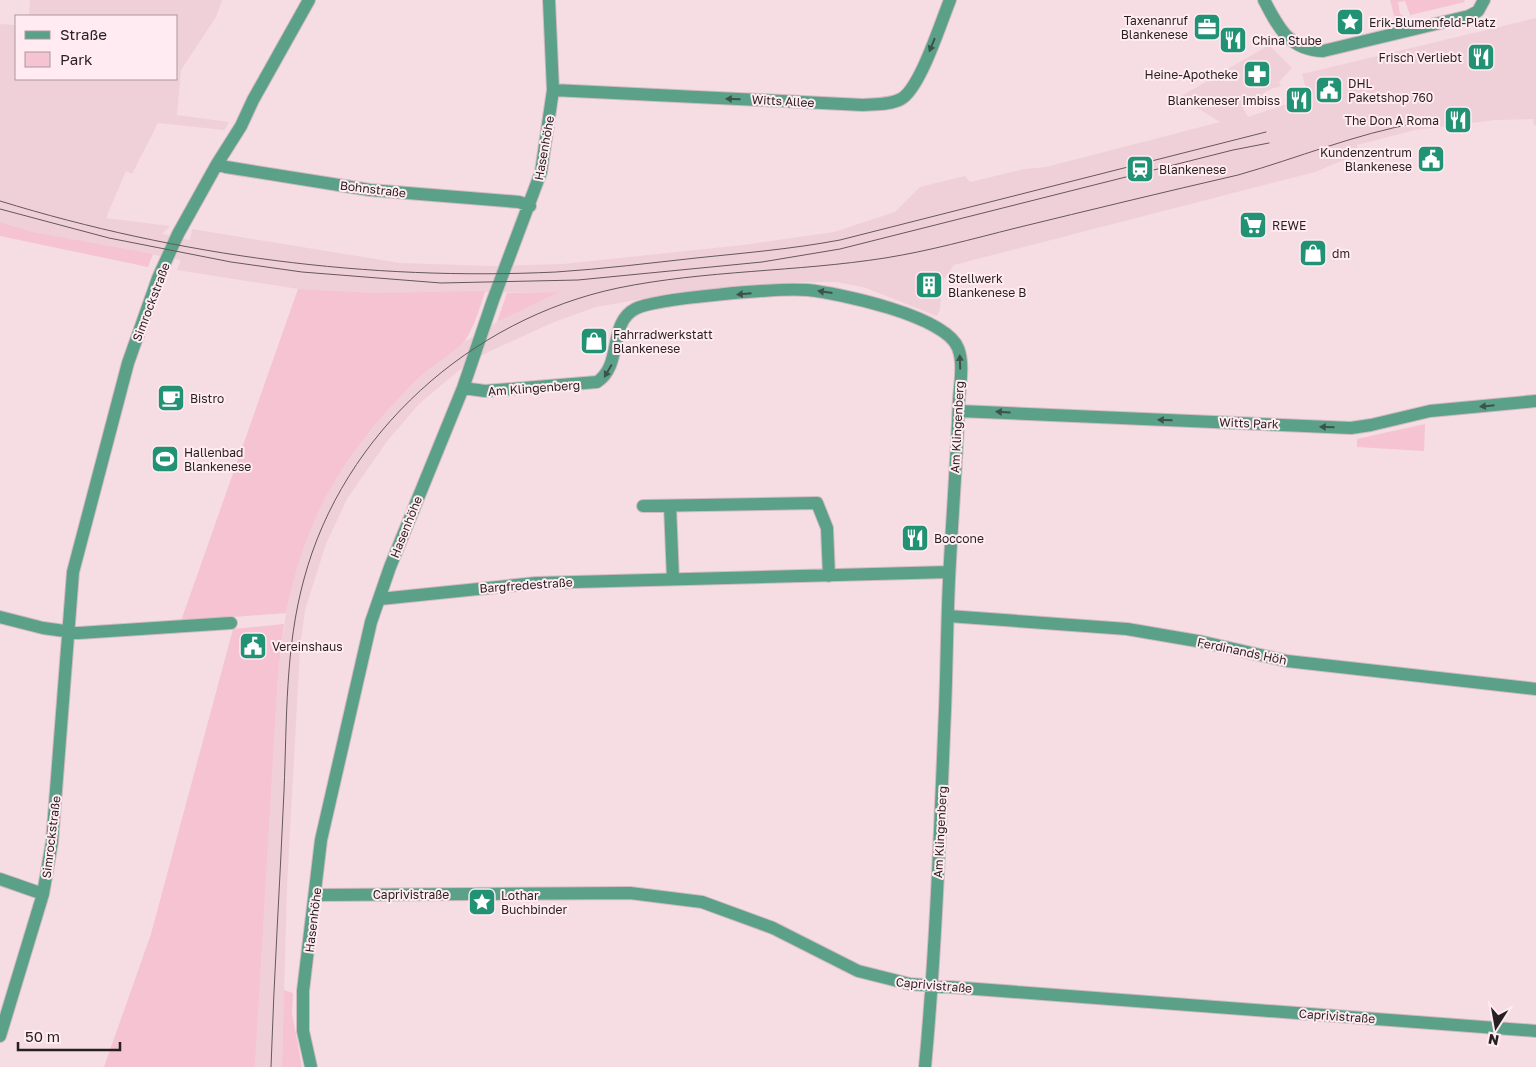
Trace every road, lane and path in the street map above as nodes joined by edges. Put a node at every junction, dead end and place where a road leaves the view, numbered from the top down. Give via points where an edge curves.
1 (309, 0) edge
2 (548, 0) edge
3 (950, 0) edge
4 (1264, 0) edge
5 (1484, 0) edge
6 (553, 90) junction
7 (217, 164) junction
8 (530, 206) junction
9 (463, 388) junction
10 (1536, 401) edge
11 (959, 411) junction
12 (644, 506) dead end
13 (670, 506) junction
14 (949, 572) junction
15 (829, 576) junction
16 (673, 580) junction
17 (380, 599) junction
18 (948, 616) junction
19 (0, 617) edge
20 (231, 623) dead end
21 (67, 631) junction
22 (1536, 689) edge
23 (0, 879) edge
24 (43, 894) junction
25 (316, 895) junction
26 (932, 986) junction
27 (1536, 1031) edge
28 (0, 1036) edge
29 (311, 1067) edge
30 (925, 1067) edge

1 - 7 street, Simrockstraße
2 - 6 street, Hasenhöhe
3 -> 6 street, Witts Allee via 917,81 909,93 896,101 863,105
4 - 5 street via 1279,28 1293,42 1316,51 1340,49 1469,16 1478,11
6 - 8 street, Hasenhöhe via 543,165
7 - 8 street, Bohnstraße via 370,190 519,202
7 - 21 street, Simrockstraße via 178,234 131,353 82,529 73,572
8 - 9 street, Hasenhöhe
11 -> 9 street, Am Klingenberg via 960,354 950,335 940,328 866,300 798,289 669,301 634,309 621,325 610,371 597,382 485,391
9 - 17 street, Hasenhöhe
10 -> 11 street, Witts Park via 1430,411 1351,428
11 - 14 street, Am Klingenberg
12 - 13 street
13 - 15 street via 817,503 827,528
13 - 16 street
14 - 15 street, Bargfredestraße
14 - 18 street, Am Klingenberg
15 - 16 street, Bargfredestraße
16 - 17 street, Bargfredestraße via 527,583
17 - 25 street, Hasenhöhe via 371,622 321,840
18 - 22 street, Ferdinands Höh via 1127,629 1287,661
18 - 26 street, Am Klingenberg
19 - 21 street
20 - 21 street
21 - 24 street, Simrockstraße via 53,833
23 - 24 street
24 - 28 street, Simrockstraße
25 - 26 street, Caprivistraße via 630,893 702,902 773,928 858,971 887,980
25 - 29 street, Hasenhöhe via 303,992 303,1031
26 - 27 street, Caprivistraße
26 - 30 street, Am Klingenberg

